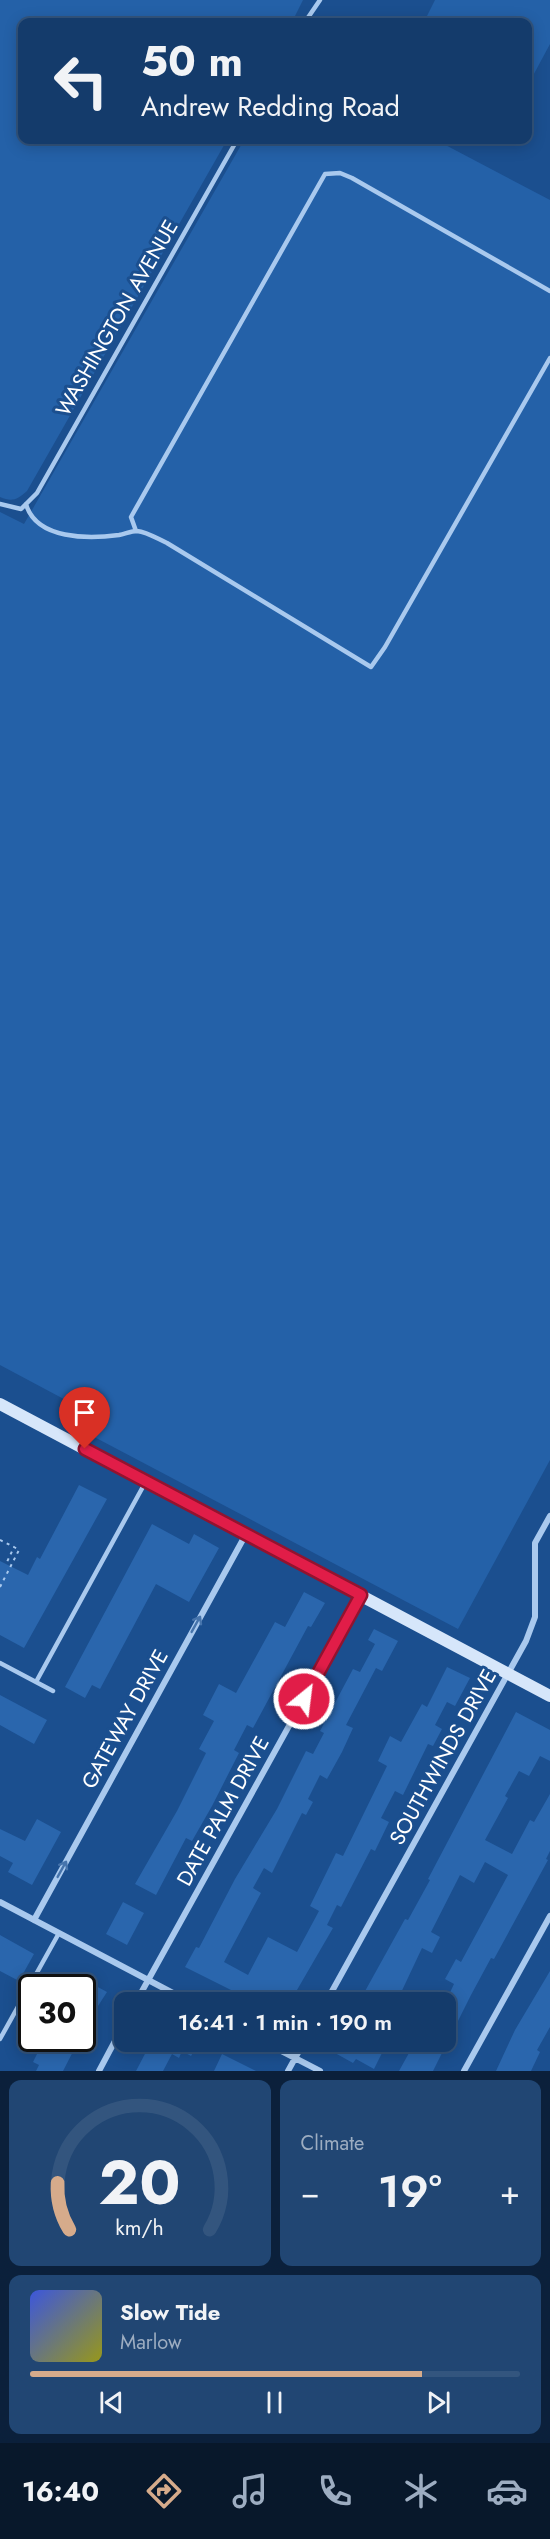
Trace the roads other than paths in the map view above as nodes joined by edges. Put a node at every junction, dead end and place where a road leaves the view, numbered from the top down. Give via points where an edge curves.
1 (320, 0) edge
2 (308, 18) edge
3 (235, 144) edge
4 (550, 291) edge
5 (550, 358) edge
6 (0, 504) edge
7 (26, 504) junction
8 (136, 531) junction
9 (0, 1404) edge
10 (146, 1480) junction
11 (550, 1516) edge
12 (246, 1534) junction
13 (361, 1595) junction
14 (0, 1663) edge
15 (508, 1674) junction
16 (36, 1682) junction
17 (53, 1691) dead end
18 (550, 1696) edge
19 (0, 1902) edge
20 (550, 1916) edge
21 (34, 1920) junction
22 (59, 1933) junction
23 (148, 1980) junction
24 (141, 1992) edge
25 (171, 1992) edge
26 (332, 1992) edge
27 (0, 2039) edge
28 (114, 2043) edge
29 (283, 2052) edge
30 (298, 2052) edge
31 (295, 2058) junction
32 (99, 2071) edge
33 (288, 2071) edge
34 (320, 2071) edge
35 (464, 2071) edge

1 - 2 lane
3 - 7 lane, WASHINGTON AVENUE via 37,493
4 - 8 lane via 352,178 339,173 325,174 131,518
5 - 8 lane via 371,667 167,543
6 - 7 lane, WASHINGTON AVENUE via 21,509
7 - 8 lane via 29,515 38,524 63,534 119,535
9 - 10 street
10 - 12 street
10 - 16 lane
11 - 15 street, SOUTHWINDS DRIVE via 535,1543 535,1617
12 - 13 street
21 -> 12 street, GATEWAY DRIVE
13 - 15 street
13 - 23 street, DATE PALM DRIVE
14 - 16 lane
15 - 18 street
15 - 26 street, SOUTHWINDS DRIVE
16 - 17 lane
19 - 21 street
20 - 35 street
21 - 22 street
22 - 23 street
22 - 27 lane
23 - 24 street, DATE PALM DRIVE
23 - 25 street
28 - 32 street
29 - 31 street
30 - 31 street
31 - 33 street
31 - 34 street

